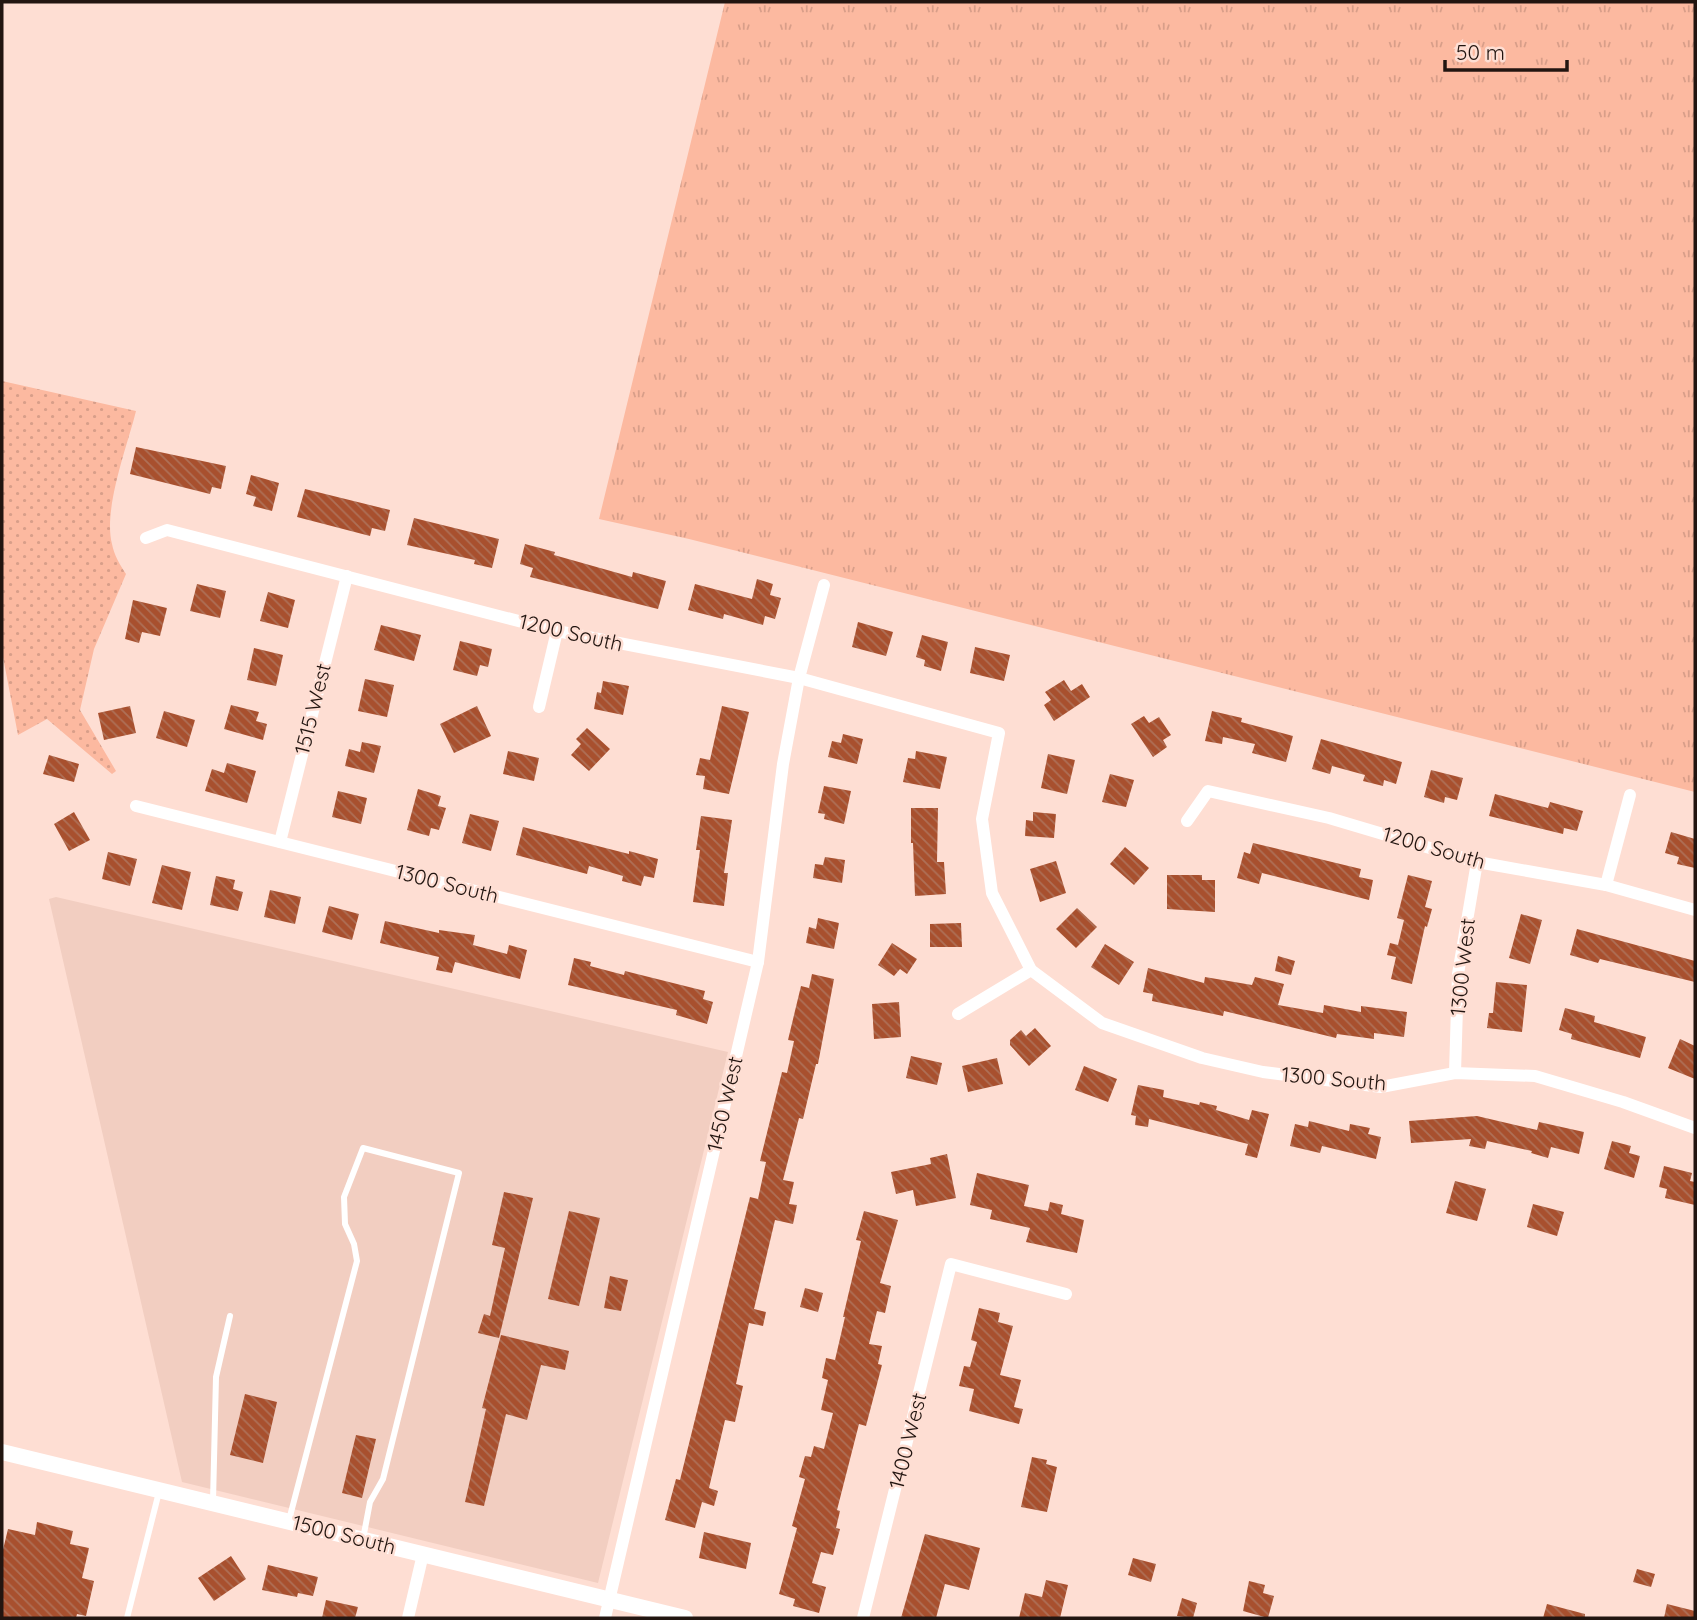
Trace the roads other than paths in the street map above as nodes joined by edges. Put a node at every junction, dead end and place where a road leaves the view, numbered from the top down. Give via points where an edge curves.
1 (146, 538) dead end
2 (347, 576) junction
3 (824, 585) dead end
4 (557, 631) junction
5 (799, 678) junction
6 (538, 707) dead end
7 (1630, 794) dead end
8 (136, 806) dead end
9 (1188, 821) dead end
10 (280, 842) junction
11 (1477, 862) junction
12 (1606, 885) junction
13 (1695, 910) edge
14 (758, 962) junction
15 (1031, 970) junction
16 (958, 1014) dead end
17 (1454, 1073) junction
18 (1695, 1128) edge
19 (1066, 1294) dead end
20 (230, 1316) dead end
21 (2, 1452) edge
22 (159, 1490) junction
23 (213, 1503) junction
24 (288, 1521) junction
25 (362, 1539) junction
26 (424, 1554) junction
27 (609, 1599) junction
28 (127, 1618) edge
29 (408, 1618) edge
30 (605, 1618) edge
31 (685, 1618) edge
32 (863, 1618) edge

1 - 2 street, 1200 South via 167,530
2 - 4 street, 1200 South
2 - 10 street, 1515 West
3 - 5 street, 1450 West
4 - 5 street, 1200 South
4 - 6 street
5 - 14 street, 1450 West via 783,764
5 - 15 street, 1200 South via 999,733 982,819 992,893
7 - 12 street
8 - 10 street, 1300 South
9 - 11 street, 1200 South via 1208,791 1329,818
10 - 14 street, 1300 South
11 - 12 street, 1200 South
11 - 17 street, 1300 West via 1458,974
12 - 13 street, 1200 South
14 - 27 street, 1450 West
15 - 16 street
15 - 17 street, 1300 South via 1102,1023 1202,1058 1263,1072 1381,1087
17 - 18 street, 1300 South via 1535,1076
19 - 32 street, 1400 West via 951,1264
20 - 23 lane via 216,1377
21 - 22 street, 1500 South
22 - 23 street, 1500 South
22 - 28 lane
23 - 24 street, 1500 South
24 - 25 street, 1500 South
24 - 25 lane via 357,1261 345,1224 344,1197 363,1148 459,1173 383,1479 370,1502
25 - 26 street, 1500 South
26 - 27 street, 1500 South
26 - 29 street
27 - 30 street, 1450 West
27 - 31 street, 1500 South

